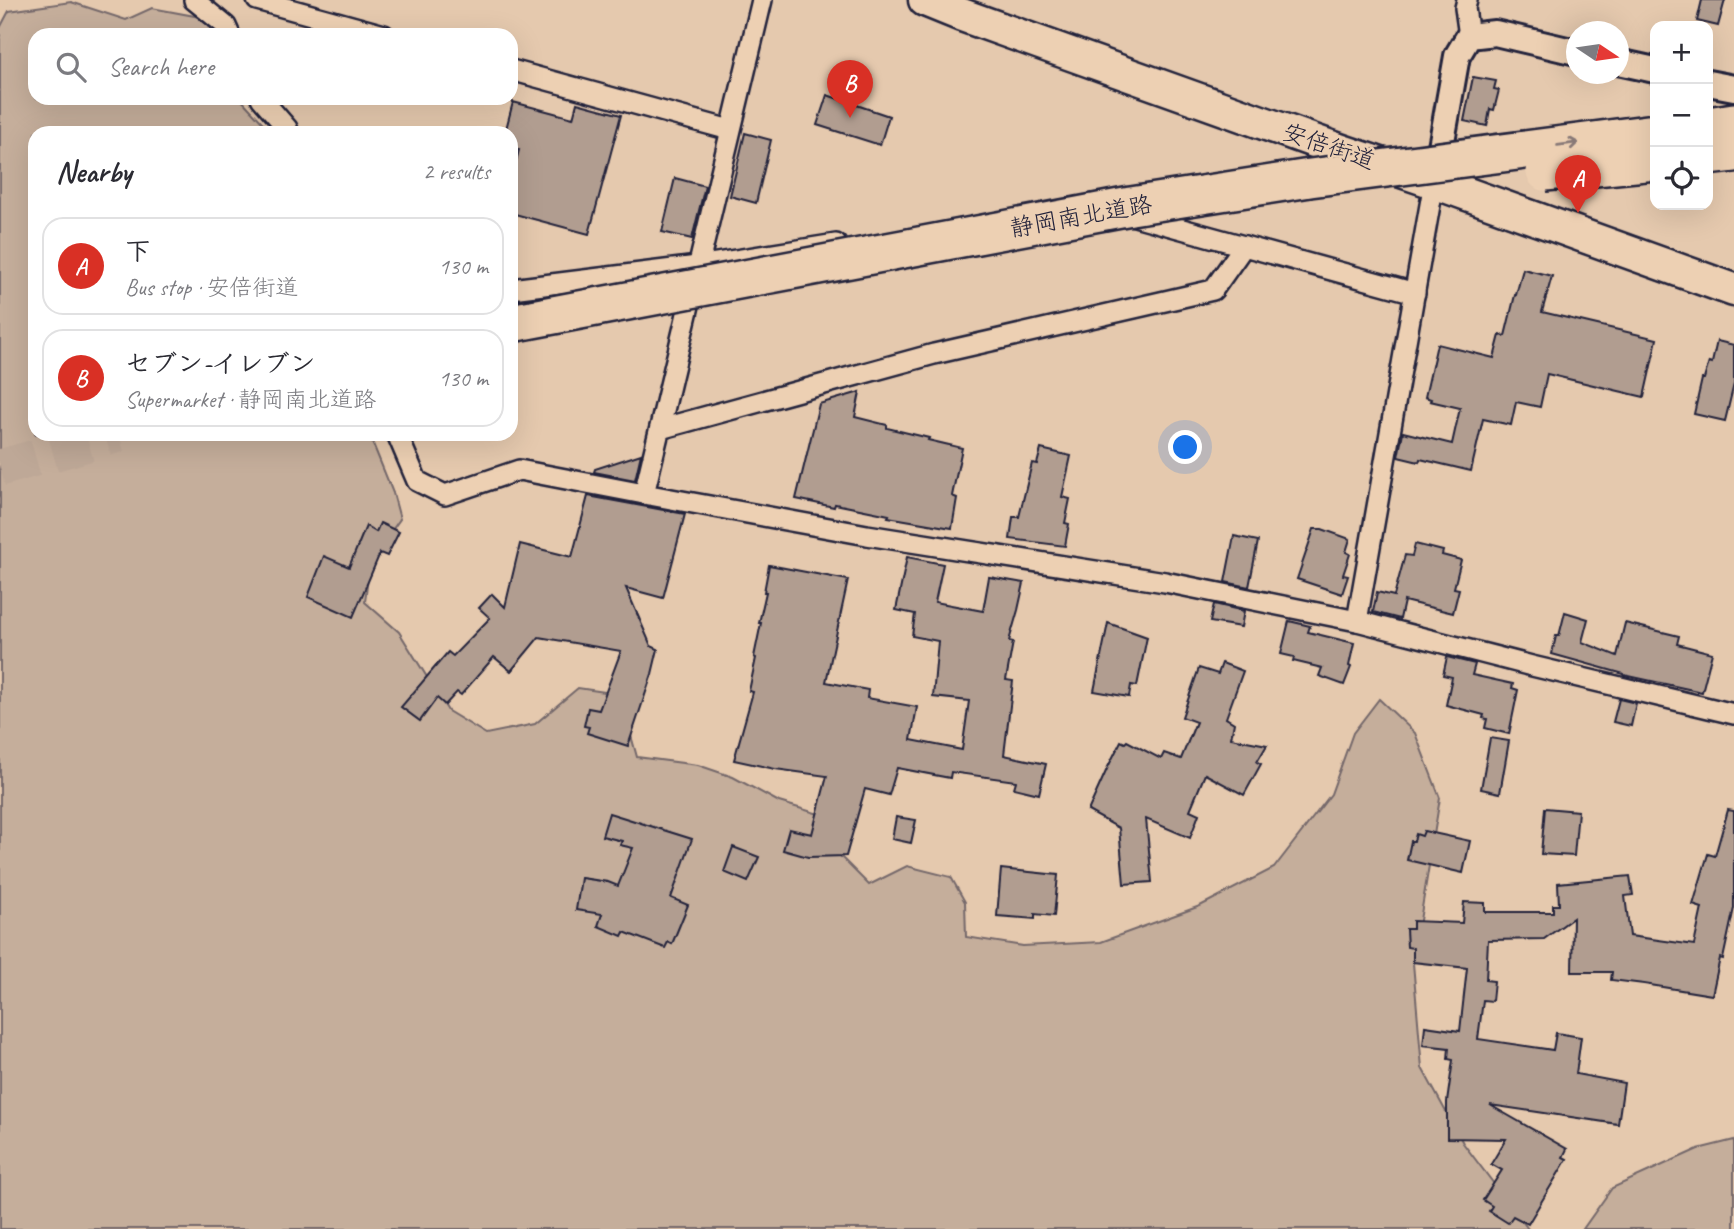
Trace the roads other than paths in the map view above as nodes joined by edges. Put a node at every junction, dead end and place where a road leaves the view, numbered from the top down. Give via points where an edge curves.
1 (194, 0) edge
2 (257, 0) edge
3 (762, 0) edge
4 (925, 0) edge
5 (1467, 0) edge
6 (227, 28) edge
7 (359, 28) edge
8 (1469, 36) junction
9 (1566, 49) edge
10 (1629, 64) edge
11 (1650, 69) edge
12 (518, 72) edge
13 (1713, 84) edge
14 (1734, 88) edge
15 (267, 105) edge
16 (1734, 122) edge
17 (1713, 125) edge
18 (285, 126) edge
19 (730, 130) junction
20 (1650, 134) edge
21 (1734, 153) edge
22 (1713, 155) edge
23 (1650, 161) edge
24 (1434, 182) junction
25 (1244, 246) junction
26 (698, 266) junction
27 (518, 288) edge
28 (1734, 290) edge
29 (1415, 293) junction
30 (518, 322) edge
31 (518, 335) edge
32 (660, 429) junction
33 (400, 441) edge
34 (644, 494) junction
35 (1357, 621) junction
36 (1734, 714) edge

1 - 6 street
2 - 7 street
3 - 19 street
4 - 24 main road, 安倍街道
5 - 8 street
8 - 9 street via 1495,33
8 - 24 street via 1457,56
10 - 11 street
12 - 19 street
13 - 14 street
15 - 18 street
16 - 17 highway
19 - 26 street
30 -> 20 highway, 静岡南北道路, bridge via 1131,206
21 - 22 highway
23 - 31 highway, 静岡南北道路, bridge via 1355,190 1132,222
24 - 28 main road, 安倍街道
24 - 29 street
25 - 26 street via 1096,205 1072,205
25 - 29 street
25 - 32 street via 1213,290 934,354
26 - 27 street
26 - 32 street
29 - 35 street
32 - 34 street
33 - 34 street via 416,481 445,495 519,470
34 - 35 street via 1165,582
35 - 36 street

